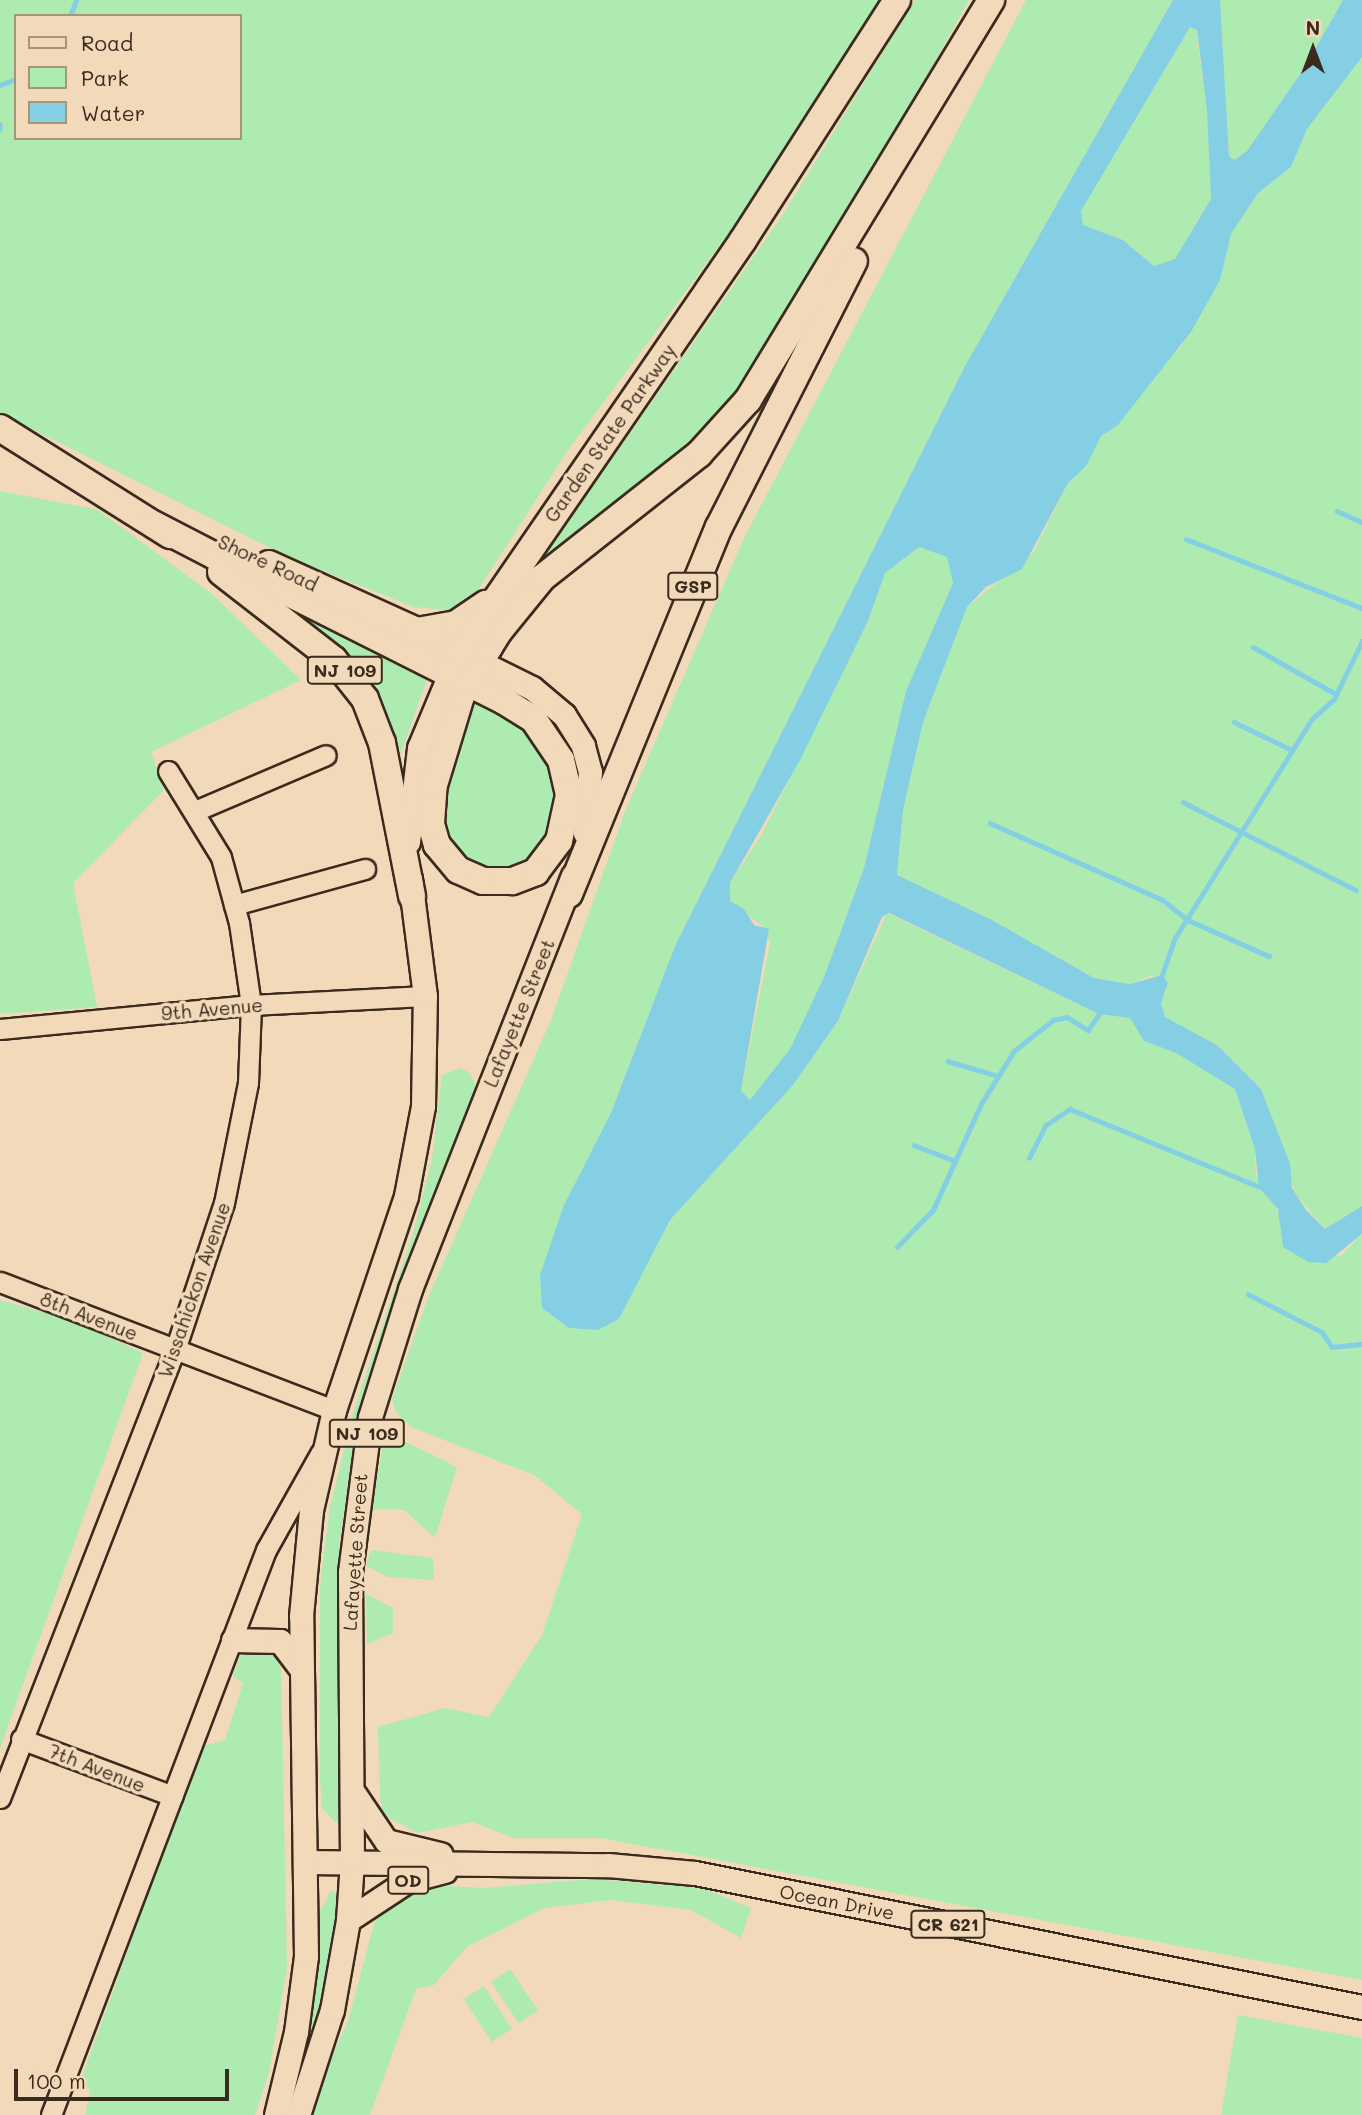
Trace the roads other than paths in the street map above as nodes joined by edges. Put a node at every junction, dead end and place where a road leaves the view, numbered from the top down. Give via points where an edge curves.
1 (897, 0) edge
2 (991, 0) edge
3 (998, 0) edge
4 (0, 428) edge
5 (56, 461) junction
6 (155, 525) junction
7 (498, 596) junction
8 (417, 631) junction
9 (464, 667) junction
10 (326, 755) dead end
11 (168, 771) dead end
12 (195, 811) junction
13 (365, 869) dead end
14 (569, 894) junction
15 (412, 896) junction
16 (234, 905) junction
17 (425, 996) junction
18 (251, 1005) junction
19 (0, 1029) edge
20 (0, 1282) edge
21 (175, 1350) junction
22 (334, 1410) junction
23 (323, 1448) junction
24 (233, 1640) junction
25 (301, 1669) junction
26 (22, 1739) junction
27 (352, 1788) junction
28 (173, 1796) junction
29 (0, 1798) edge
30 (305, 1862) junction
31 (352, 1862) junction
32 (478, 1863) junction
33 (348, 1920) junction
34 (1362, 2007) edge
35 (51, 2115) edge
36 (276, 2115) edge
37 (298, 2115) edge

1 - 7 highway, Garden State Parkway via 703,300
2 - 9 highway via 738,414 699,454 548,572
3 - 14 highway, GSP via 742,477 657,671
4 - 5 highway, Shore Road / NJ 109
5 - 6 highway, Shore Road / NJ 109
5 - 8 highway, Shore Road / NJ 109
6 - 9 highway
6 - 15 highway, NJ 109 via 322,649 355,683 378,728
7 - 8 highway via 456,624
7 - 9 highway, Garden State Parkway
8 - 9 main road, Shore Road / NJ 109
9 - 9 highway via 534,720 556,749 565,772 568,807 559,841 542,867 512,881 467,875 443,853 433,834 438,768
9 - 14 main road, NJ 109 via 549,701 583,746 591,811
9 - 15 main road, Garden State Parkway via 415,764 408,831
10 - 12 street
11 - 12 street, Wissahickon Avenue
12 - 16 street, Wissahickon Avenue via 221,857
13 - 16 street
14 - 27 main road, Lafayette Street / NJ 109 via 407,1298 370,1417 351,1563
15 - 17 main road, NJ 109
16 - 18 street, Wissahickon Avenue
17 - 18 street, 9th Avenue
17 - 22 main road, NJ 109 via 425,1086 412,1173
18 - 19 street, 9th Avenue
18 - 21 street, Wissahickon Avenue via 248,1083 239,1138 224,1203
20 - 21 street, 8th Avenue
21 - 22 street, 8th Avenue
21 - 26 street, Wissahickon Avenue
22 - 23 main road, NJ 109
23 - 24 street via 274,1531
23 - 25 main road, NJ 109 via 304,1564
24 - 25 main road via 280,1642
24 - 28 street
25 - 30 main road, NJ 109
26 - 28 street, 7th Avenue
26 - 29 street, Wissahickon Avenue
27 - 31 main road, Lafayette Street / NJ 109
27 - 32 main road via 370,1824 386,1841
28 - 35 street
30 - 31 main road, Ocean Drive / CR 621
30 - 36 main road, NJ 109 via 301,1997
31 - 32 main road, Ocean Drive / CR 621
31 - 33 main road, Lafayette Street / NJ 109
32 - 33 main road, OD via 407,1881
32 - 34 main road, Ocean Drive / CR 621 via 608,1864 695,1873
33 - 37 main road, Lafayette Street / NJ 109 via 328,2022

